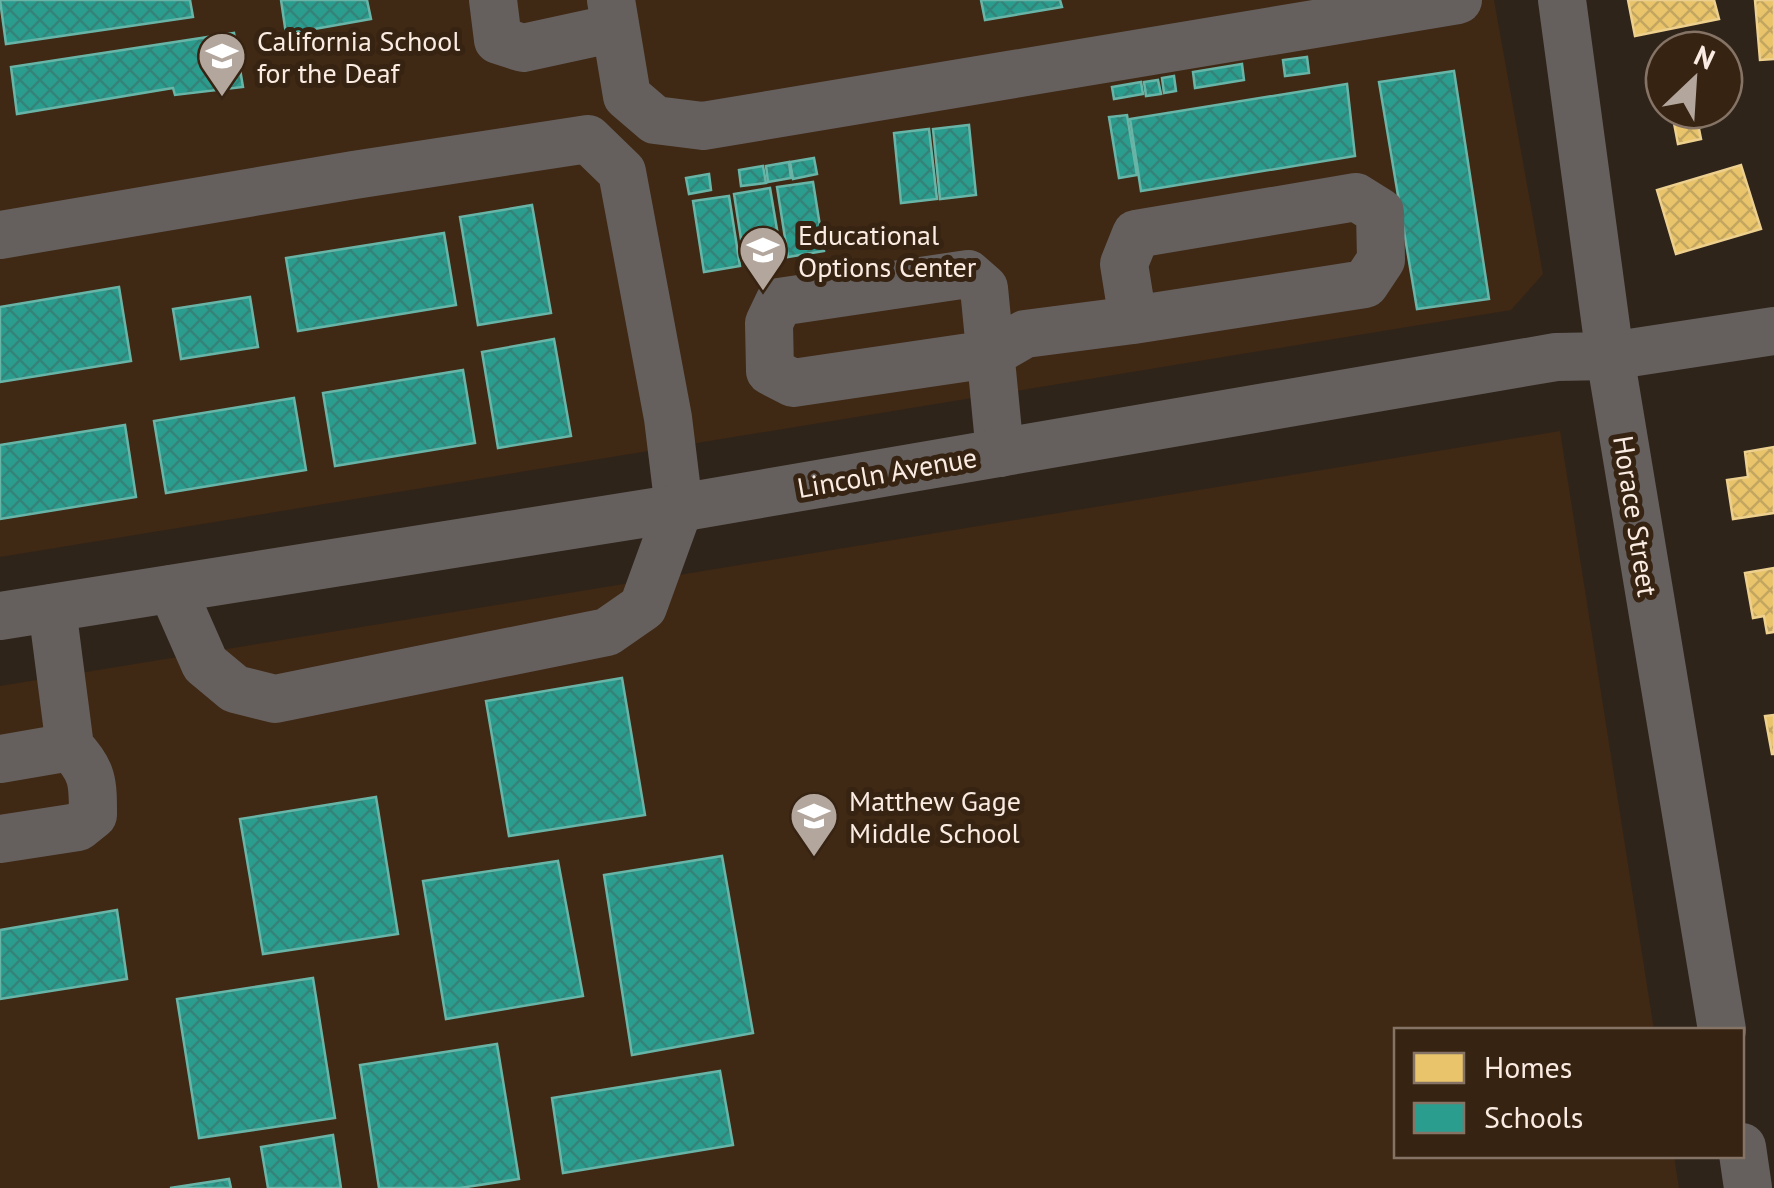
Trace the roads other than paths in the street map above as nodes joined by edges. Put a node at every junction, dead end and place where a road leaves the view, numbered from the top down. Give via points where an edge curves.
1 (493, 0) edge
2 (1458, 0) edge
3 (1562, 0) edge
4 (1411, 4) edge
5 (1349, 9) edge
6 (613, 14) edge
7 (0, 235) edge
8 (1133, 320) junction
9 (1774, 332) edge
10 (1610, 356) junction
11 (1000, 453) junction
12 (678, 508) junction
13 (172, 589) junction
14 (52, 608) junction
15 (0, 616) edge
16 (70, 747) junction
17 (0, 758) edge
18 (0, 839) edge
19 (1722, 1028) edge
20 (1744, 1158) edge
21 (1748, 1188) edge

1 - 6 street via 498,40 522,48
2 - 4 street
3 - 10 street, Horace Street
4 - 5 street
5 - 6 street via 703,126 655,120 627,96
7 - 12 street via 588,140 622,172
8 - 8 street via 1365,284 1381,260 1380,212 1356,197 1136,234 1124,264
8 - 11 street via 1025,334 990,354
9 - 10 street, Lincoln Avenue
10 - 11 street, Lincoln Avenue via 1556,357
10 - 19 street, Horace Street
11 - 12 street, Lincoln Avenue
12 - 13 street, Lincoln Avenue
12 - 13 street via 643,607 608,632 274,699 235,688 205,664
13 - 14 street, Lincoln Avenue
14 - 15 street, Lincoln Avenue
14 - 16 street
16 - 17 street
16 - 18 street via 86,764 92,815 78,827
20 - 21 street

